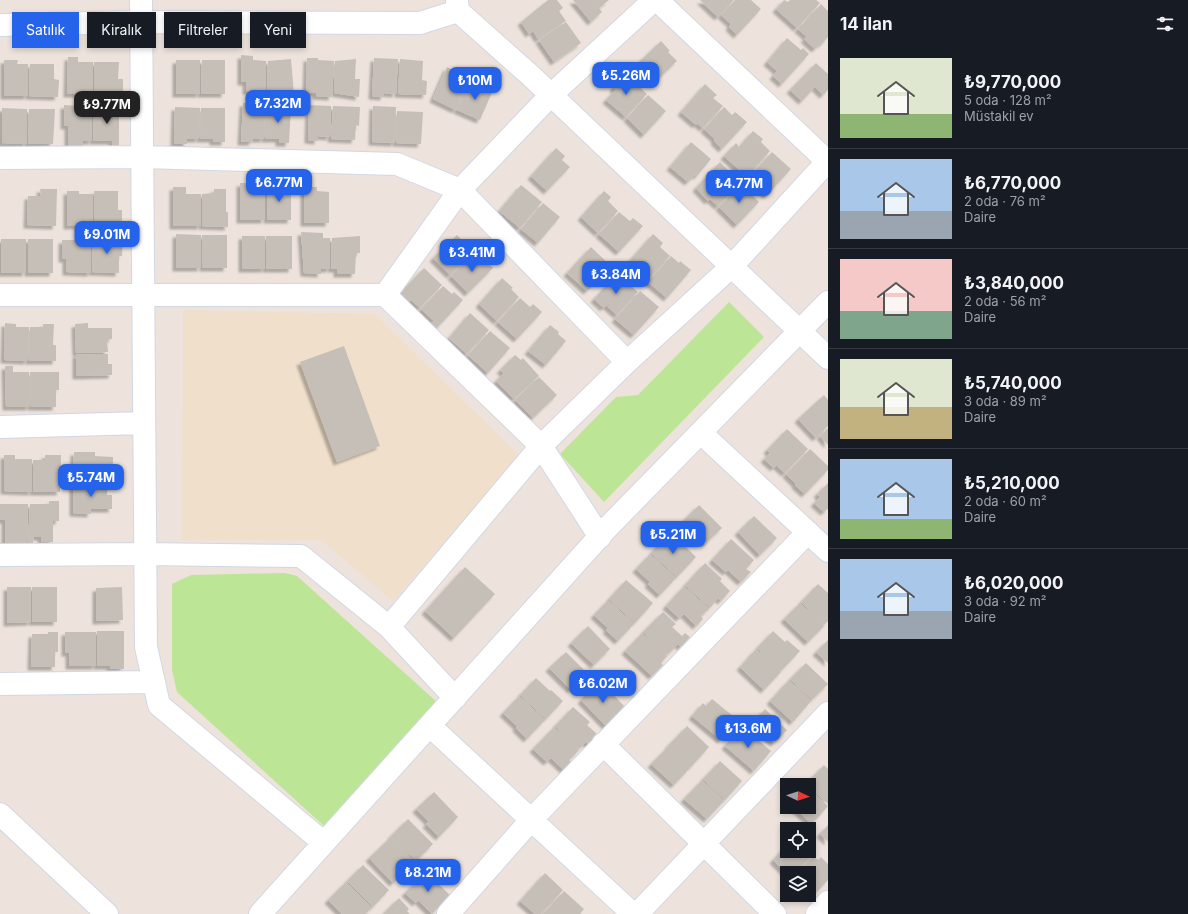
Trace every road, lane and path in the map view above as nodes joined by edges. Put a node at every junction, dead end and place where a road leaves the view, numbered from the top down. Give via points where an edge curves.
1 (141, 0) edge
2 (656, 0) edge
3 (458, 6) edge
4 (140, 12) edge
5 (156, 22) edge
6 (87, 23) edge
7 (0, 25) edge
8 (140, 48) edge
9 (551, 95) junction
10 (142, 157) junction
11 (0, 158) edge
12 (828, 161) edge
13 (460, 190) junction
14 (731, 267) junction
15 (0, 295) edge
16 (385, 295) junction
17 (143, 296) junction
18 (828, 302) edge
19 (799, 331) junction
20 (828, 358) edge
21 (627, 362) junction
22 (144, 423) junction
23 (0, 427) edge
24 (701, 433) junction
25 (541, 446) junction
26 (808, 532) junction
27 (600, 537) junction
28 (828, 551) edge
29 (145, 554) junction
30 (0, 555) edge
31 (389, 627) junction
32 (154, 682) junction
33 (0, 684) edge
34 (455, 698) junction
35 (828, 713) edge
36 (430, 726) junction
37 (603, 744) junction
38 (0, 814) edge
39 (531, 820) junction
40 (324, 843) junction
41 (704, 844) junction
42 (828, 902) edge
43 (107, 914) edge
44 (260, 914) edge
45 (448, 914) edge
46 (633, 914) edge
47 (637, 914) edge
48 (775, 914) edge
49 (817, 914) edge

1 - 4 street
2 - 9 street
2 - 12 street
3 - 5 street via 420,23
3 - 9 street
6 - 7 street
8 - 10 street
9 - 13 street
9 - 14 street
10 - 11 street
10 - 13 street via 397,164
10 - 17 street
12 - 14 street
13 - 16 street
13 - 21 street
14 - 19 street
14 - 21 street
15 - 17 street
16 - 17 street
16 - 25 street
17 - 22 street
18 - 19 street
19 - 20 street
19 - 24 street
21 - 25 street
22 - 23 street
22 - 29 street
24 - 26 street
24 - 27 street
25 - 27 street
25 - 31 street
26 - 28 street
26 - 37 street
27 - 34 street
29 - 30 street
29 - 31 street via 301,556
29 - 32 street via 146,647
31 - 34 street
32 - 33 street
32 - 40 street via 159,705
34 - 36 street
35 - 41 street
36 - 39 street
36 - 40 street
37 - 39 street
37 - 41 street
38 - 43 street
39 - 45 street
39 - 46 street
40 - 44 street
41 - 47 street
41 - 48 street
42 - 49 street

